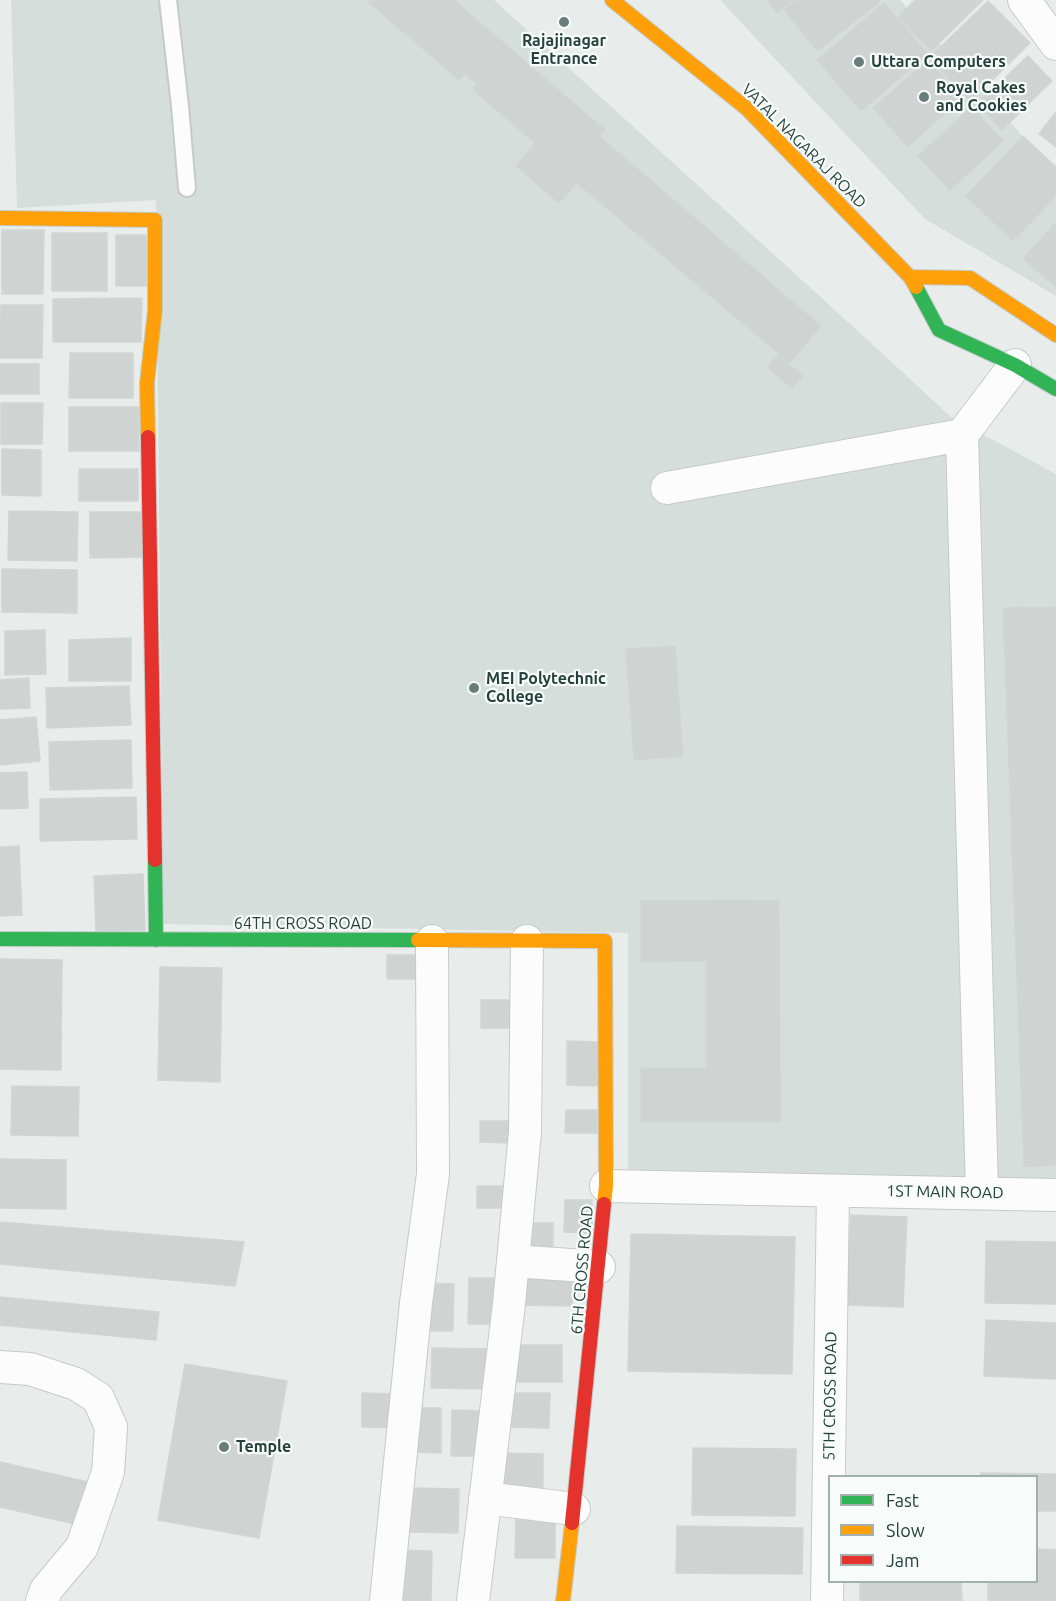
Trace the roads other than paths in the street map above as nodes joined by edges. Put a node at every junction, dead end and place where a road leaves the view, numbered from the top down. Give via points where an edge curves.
1 (168, 0) edge
2 (612, 0) edge
3 (1024, 0) edge
4 (1056, 44) edge
5 (187, 188) dead end
6 (0, 218) edge
7 (910, 277) junction
8 (1056, 335) edge
9 (1015, 365) junction
10 (1056, 389) edge
11 (962, 435) junction
12 (668, 488) dead end
13 (0, 939) edge
14 (156, 940) junction
15 (432, 941) junction
16 (527, 941) junction
17 (605, 941) joint
18 (606, 1186) junction
19 (833, 1191) junction
20 (982, 1192) junction
21 (1056, 1195) edge
22 (513, 1261) junction
23 (599, 1267) junction
24 (0, 1367) edge
25 (829, 1475) edge
26 (485, 1498) junction
27 (574, 1509) junction
28 (828, 1533) edge
29 (42, 1601) edge
30 (386, 1601) edge
31 (473, 1601) edge
32 (563, 1601) edge
33 (827, 1601) edge

1 - 5 lane
2 - 7 street, VATAL NAGARAJ ROAD via 746,108
3 - 4 street
6 - 14 street via 155,220 155,310 147,383
7 - 8 street via 969,278
7 - 9 street, VATAL NAGARAJ ROAD via 939,330
9 - 10 street, VATAL NAGARAJ ROAD
9 - 11 street
11 - 12 street
11 - 20 street
13 - 14 street, 64TH CROSS ROAD
14 - 15 street, 64TH CROSS ROAD
15 - 16 street, 64TH CROSS ROAD
15 - 30 street via 433,1174
16 - 17 street, 64TH CROSS ROAD
16 - 22 street via 525,1132
17 - 18 street, 6TH CROSS ROAD
18 - 19 street, 1ST MAIN ROAD
18 - 23 street, 6TH CROSS ROAD
19 - 20 street, 1ST MAIN ROAD
19 - 25 street, 5TH CROSS ROAD
20 - 21 street, 1ST MAIN ROAD
22 - 23 street
22 - 26 street
23 - 27 street, 6TH CROSS ROAD
24 - 29 street via 30,1369 76,1383 98,1398 111,1427 108,1472 82,1547 46,1590
26 - 27 street
26 - 31 street
27 - 32 street, 6TH CROSS ROAD
28 - 33 street, 5TH CROSS ROAD

